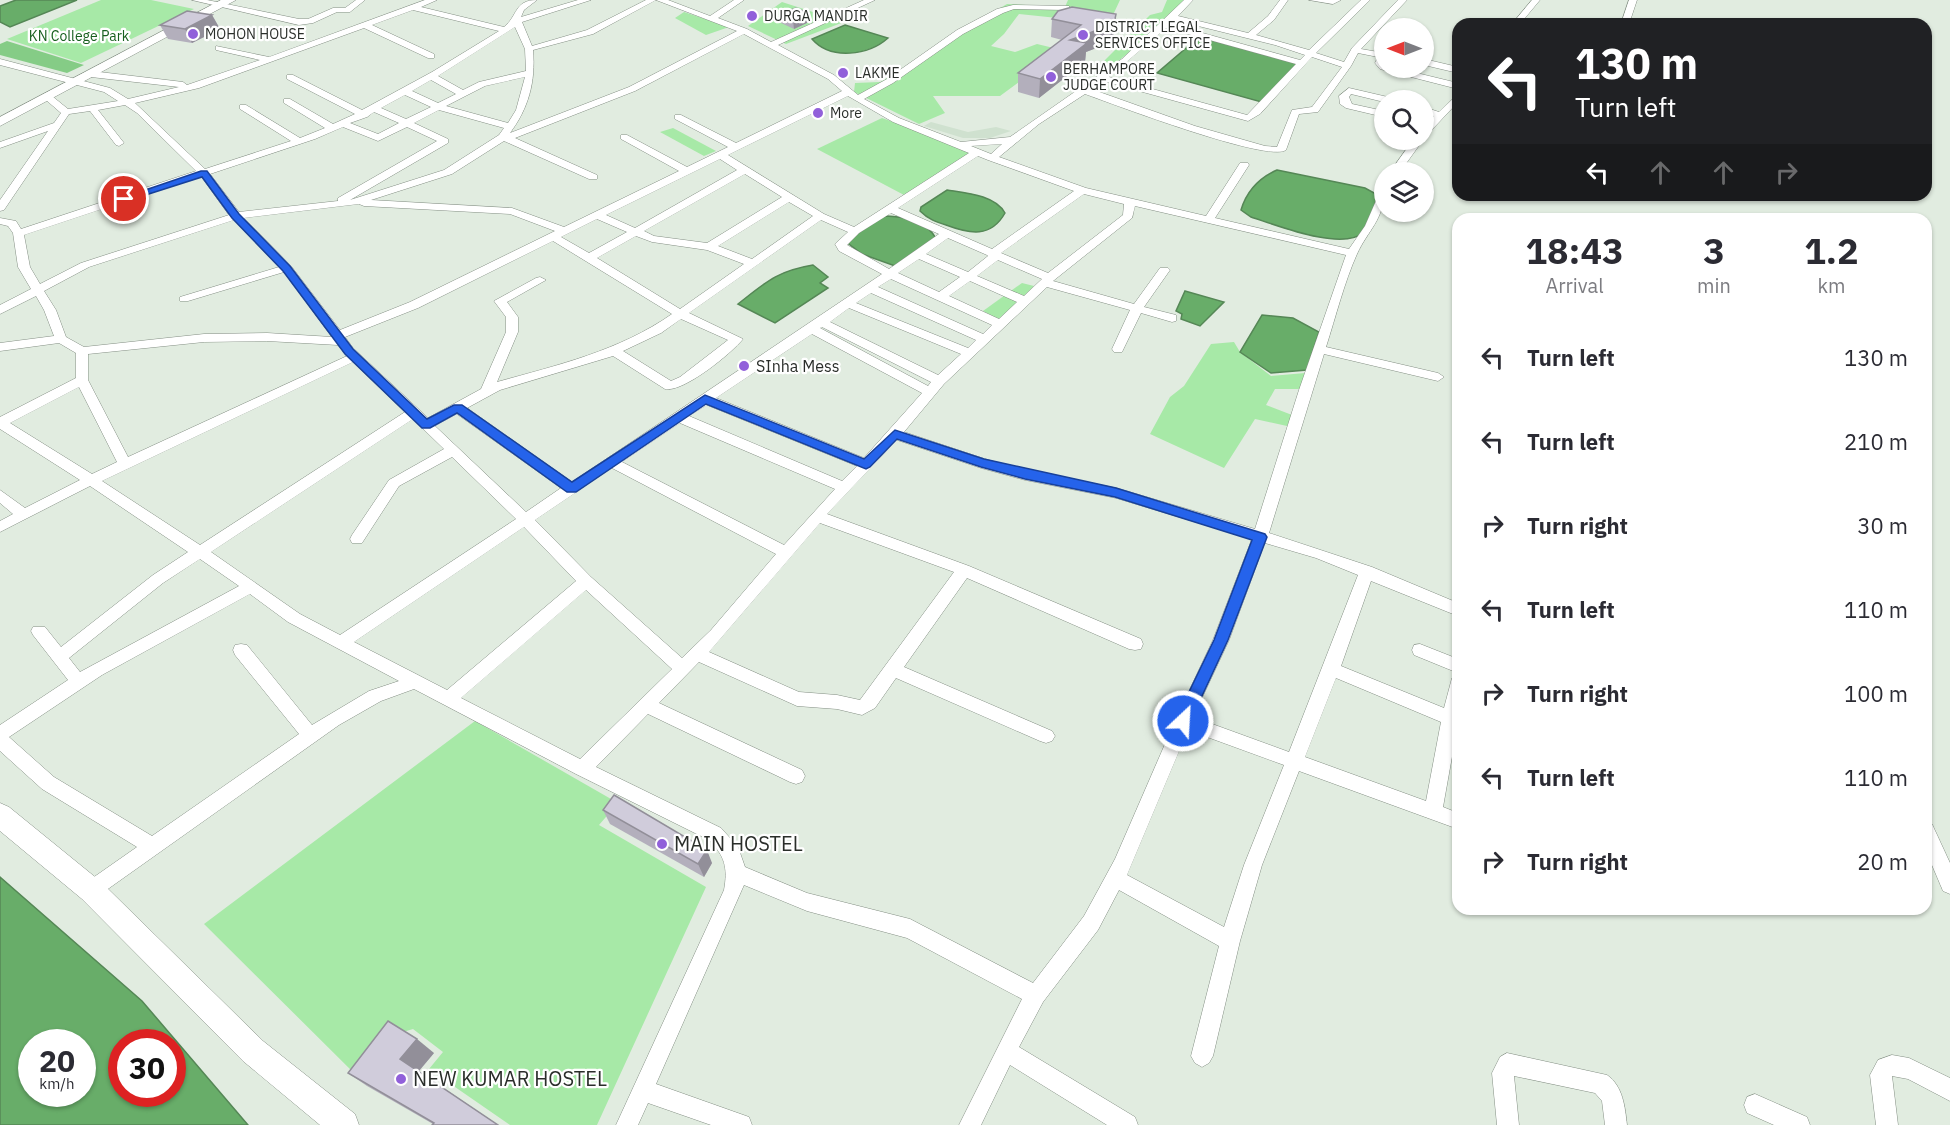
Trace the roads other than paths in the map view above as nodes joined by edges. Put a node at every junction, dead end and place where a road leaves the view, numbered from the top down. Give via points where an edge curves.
1 (196, 0) edge
2 (230, 0) edge
3 (347, 0) edge
4 (361, 0) edge
5 (433, 0) edge
6 (533, 0) edge
7 (587, 0) edge
8 (652, 0) edge
9 (740, 0) edge
10 (872, 0) edge
11 (1189, 0) edge
12 (1284, 0) edge
13 (1313, 0) edge
14 (1336, 0) edge
15 (1366, 0) edge
16 (1403, 0) edge
17 (1536, 0) edge
18 (1633, 0) edge
19 (668, 1) edge
20 (217, 6) junction
21 (415, 8) junction
22 (1066, 8) edge
23 (1172, 17) junction
24 (1521, 18) edge
25 (1626, 18) edge
26 (711, 19) junction
27 (518, 21) junction
28 (365, 25) junction
29 (1164, 26) junction
30 (506, 30) junction
31 (744, 31) junction
32 (1251, 35) junction
33 (771, 45) junction
34 (219, 48) dead end
35 (529, 49) junction
36 (1355, 50) junction
37 (1310, 54) junction
38 (1374, 54) edge
39 (431, 56) dead end
40 (270, 59) junction
41 (0, 62) edge
42 (1302, 63) junction
43 (1434, 64) edge
44 (1347, 66) junction
45 (1452, 69) edge
46 (531, 73) junction
47 (91, 74) junction
48 (290, 77) dead end
49 (432, 77) junction
50 (1101, 78) junction
51 (1426, 78) edge
52 (78, 82) junction
53 (1452, 84) edge
54 (193, 87) junction
55 (1084, 90) junction
56 (406, 92) junction
57 (462, 94) junction
58 (853, 95) junction
59 (1374, 96) edge
60 (49, 98) junction
61 (287, 100) dead end
62 (129, 102) junction
63 (1452, 103) edge
64 (243, 107) dead end
65 (439, 107) junction
66 (92, 108) junction
67 (376, 109) junction
68 (66, 112) junction
69 (1374, 112) edge
70 (1434, 113) edge
71 (364, 115) junction
72 (1440, 115) junction
73 (678, 117) dead end
74 (1434, 119) edge
75 (0, 122) edge
76 (407, 123) junction
77 (344, 124) junction
78 (56, 125) junction
79 (511, 127) junction
80 (333, 128) junction
81 (505, 137) junction
82 (624, 137) dead end
83 (1010, 140) junction
84 (298, 141) junction
85 (119, 143) dead end
86 (0, 145) edge
87 (962, 145) junction
88 (735, 147) junction
89 (719, 154) junction
90 (985, 155) junction
91 (1244, 165) dead end
92 (746, 169) junction
93 (685, 170) junction
94 (204, 173) junction
95 (593, 177) dead end
96 (15, 186) junction
97 (0, 188) edge
98 (1082, 190) junction
99 (789, 198) junction
100 (351, 203) junction
101 (337, 204) junction
102 (0, 208) edge
103 (889, 208) junction
104 (1129, 209) junction
105 (597, 215) junction
106 (236, 216) junction
107 (820, 216) junction
108 (1374, 217) edge
109 (0, 221) edge
110 (1208, 221) junction
111 (564, 231) junction
112 (634, 231) junction
113 (855, 231) junction
114 (18, 233) junction
115 (947, 234) junction
116 (554, 237) junction
117 (709, 247) junction
118 (1352, 253) junction
119 (918, 254) junction
120 (994, 255) junction
121 (590, 258) junction
122 (753, 263) junction
123 (287, 268) junction
124 (1164, 270) dead end
125 (890, 274) junction
126 (969, 276) junction
127 (540, 280) dead end
128 (1048, 280) junction
129 (870, 288) junction
130 (39, 291) junction
131 (939, 298) junction
132 (184, 299) dead end
133 (1025, 301) junction
134 (847, 303) junction
135 (1137, 308) junction
136 (0, 310) edge
137 (680, 314) junction
138 (1172, 318) dead end
139 (1000, 324) junction
140 (815, 325) junction
141 (340, 338) junction
142 (61, 339) junction
143 (985, 339) junction
144 (0, 347) edge
145 (1118, 349) dead end
146 (1319, 349) junction
147 (81, 351) junction
148 (615, 351) junction
149 (970, 352) junction
150 (354, 357) junction
151 (1438, 376) dead end
152 (82, 380) junction
153 (934, 387) junction
154 (486, 392) junction
155 (705, 399) junction
156 (458, 408) junction
157 (413, 413) junction
158 (678, 417) junction
159 (0, 423) edge
160 (426, 425) junction
161 (895, 434) junction
162 (453, 450) junction
163 (612, 462) junction
164 (125, 464) junction
165 (866, 464) junction
166 (92, 480) junction
167 (844, 487) junction
168 (572, 489) junction
169 (0, 495) edge
170 (24, 515) junction
171 (817, 516) junction
172 (526, 520) junction
173 (0, 527) edge
174 (1260, 537) junction
175 (357, 539) dead end
176 (198, 552) junction
177 (786, 552) junction
178 (964, 570) junction
179 (1367, 571) junction
180 (586, 581) junction
181 (251, 586) junction
182 (1452, 607) edge
183 (39, 631) dead end
184 (340, 643) junction
185 (1135, 644) dead end
186 (241, 650) dead end
187 (1420, 650) dead end
188 (697, 654) junction
189 (59, 657) junction
190 (1452, 663) edge
191 (683, 669) junction
192 (893, 669) junction
193 (1331, 669) junction
194 (78, 681) junction
195 (415, 682) junction
196 (448, 699) junction
197 (646, 705) junction
198 (1452, 711) edge
199 (1451, 715) junction
200 (1183, 721) junction
201 (0, 734) edge
202 (310, 735) junction
203 (1046, 736) dead end
204 (0, 740) edge
205 (1294, 762) junction
206 (582, 769) junction
207 (796, 776) dead end
208 (1433, 812) junction
209 (0, 814) edge
210 (1452, 818) edge
211 (1932, 843) edge
212 (152, 846) junction
213 (737, 873) junction
214 (1116, 879) junction
215 (1950, 883) edge
216 (91, 890) junction
217 (1230, 941) junction
218 (1036, 996) junction
219 (1006, 1051) junction
220 (1202, 1056) dead end
221 (643, 1090) junction
222 (1950, 1090) edge
223 (1755, 1106) dead end
224 (344, 1125) edge
225 (627, 1125) edge
226 (741, 1125) edge
227 (970, 1125) edge
228 (1127, 1125) edge
229 (1508, 1125) edge
230 (1616, 1125) edge
231 (1798, 1125) edge
232 (1887, 1125) edge

1 - 20 street
2 - 20 street
3 - 4 street
4 - 20 street via 347,10 333,10 306,22
5 - 21 street
6 - 27 street via 518,12
7 - 27 street
8 - 35 street via 590,32
9 - 26 street
10 - 33 street
11 - 23 street
12 - 32 street
13 - 14 street
15 - 37 street
16 - 36 street
17 - 24 street
18 - 25 street
19 - 26 street
20 - 47 street
21 - 28 street
21 - 30 street
22 - 58 street via 1013,7 1000,11 960,32 890,81
23 - 29 street
23 - 32 street
26 - 31 street
27 - 30 street
27 - 35 street
28 - 39 street
28 - 40 street
29 - 42 street
29 - 50 street
30 - 49 street
31 - 33 street
31 - 81 street via 632,89
32 - 37 street
33 - 58 street via 831,77
34 - 40 street
35 - 46 street
36 - 38 street
36 - 44 street
37 - 42 street
37 - 44 street
40 - 54 street
41 - 52 street
42 - 50 street via 1257,112 1246,118
43 - 45 street
44 - 55 street via 1316,110 1296,112 1280,151 1192,128
46 - 57 street via 482,84
46 - 79 street via 521,111
47 - 52 street
47 - 54 street
48 - 71 street
49 - 56 street
49 - 57 street
50 - 55 street
51 - 53 street
52 - 60 street
52 - 62 street via 107,90
54 - 62 street
55 - 83 street
56 - 65 street
56 - 67 street
57 - 65 street
58 - 87 street via 896,120
58 - 88 street
59 - 69 street via 1344,93 1349,106
60 - 68 street
60 - 75 street
61 - 80 street
62 - 66 street
62 - 94 street
63 - 72 street
64 - 84 street
65 - 76 street
65 - 79 street
66 - 68 street
66 - 85 street
67 - 71 street
67 - 76 street
68 - 78 street
70 - 72 street
71 - 77 street
72 - 74 street
73 - 88 street
76 - 77 street via 375,139
76 - 101 street via 445,141
77 - 80 street
78 - 86 street
78 - 96 street
79 - 81 street
80 - 84 street
81 - 95 street
81 - 100 street via 438,177
82 - 93 street
83 - 87 street
83 - 90 street
84 - 94 street
87 - 90 street
88 - 89 street
89 - 92 street
89 - 93 street
90 - 98 street
90 - 103 street
91 - 110 street
92 - 99 street
92 - 112 street
93 - 105 street
94 - 106 street
94 - 114 street
96 - 97 street
96 - 102 street
98 - 104 street
98 - 120 street
99 - 107 street
99 - 117 street
100 - 101 street
100 - 111 street via 512,211
101 - 106 street
103 - 113 street
103 - 115 street
104 - 110 street via 1148,207
104 - 128 street
105 - 111 street
105 - 112 street
106 - 123 street
106 - 130 street via 85,265
107 - 113 street
107 - 122 street
108 - 118 street
109 - 114 street via 12,224
110 - 118 street
111 - 116 street
112 - 117 street via 664,242
112 - 121 street
113 - 125 street via 841,247
114 - 130 street via 24,267
115 - 119 street
115 - 120 street
116 - 121 street
116 - 141 street
117 - 122 street
118 - 146 street
119 - 125 street
119 - 126 street
120 - 126 street
120 - 128 street
121 - 137 street
122 - 137 street
123 - 132 street
123 - 141 street
124 - 135 street
125 - 129 street
125 - 131 street
126 - 131 street
126 - 133 street
127 - 154 street via 500,301 512,317 512,332
128 - 133 street
128 - 135 street
129 - 134 street
129 - 143 street
130 - 136 street
130 - 142 street
131 - 139 street
133 - 139 street
134 - 140 street
134 - 149 street
135 - 138 street
135 - 145 street
137 - 148 street
137 - 148 street via 737,339 685,380 670,386
139 - 143 street
140 - 153 street
140 - 155 street
141 - 147 street via 204,338
141 - 150 street
142 - 144 street
142 - 147 street
143 - 149 street
146 - 151 street
146 - 174 street
147 - 152 street
148 - 154 street
149 - 153 street
150 - 157 street
150 - 164 street
152 - 159 street
152 - 164 street
153 - 161 street
154 - 156 street
155 - 158 street
155 - 165 street
156 - 160 street
156 - 168 street
157 - 160 street
157 - 176 street
158 - 163 street
158 - 167 street
159 - 166 street
160 - 162 street
161 - 165 street
161 - 174 street via 981,463 1116,493
162 - 172 street
162 - 175 street via 394,483
163 - 168 street
163 - 177 street
164 - 166 street
165 - 167 street
166 - 170 street
166 - 176 street
167 - 171 street
168 - 172 street
169 - 170 street
170 - 173 street
171 - 177 street
171 - 178 street
172 - 180 street
172 - 184 street
174 - 179 street
174 - 200 street via 1221,640
176 - 181 street
176 - 189 street via 138,593
177 - 188 street
178 - 185 street
178 - 192 street
179 - 182 street
179 - 193 street
180 - 191 street
180 - 196 street
181 - 184 street via 294,618
181 - 194 street
183 - 189 street
184 - 195 street
186 - 202 street
187 - 190 street
188 - 191 street
188 - 192 street via 797,699 858,708 869,703
189 - 194 street
191 - 197 street
192 - 203 street
193 - 199 street via 1437,714
193 - 205 street
194 - 201 street
195 - 196 street
195 - 202 street via 375,696
196 - 206 street
197 - 206 street
197 - 207 street
198 - 199 street
199 - 208 street
200 - 205 street
200 - 214 street
202 - 212 street
204 - 212 street via 48,783
205 - 208 street
205 - 217 street via 1260,847
206 - 213 street via 715,834 736,859
208 - 210 street
209 - 216 street
211 - 215 street
212 - 216 street
213 - 218 street via 800,899 920,933
213 - 221 street via 733,891
214 - 217 street
214 - 218 street via 1091,923
216 - 224 street via 253,1051
217 - 220 street
218 - 219 street
219 - 227 street
219 - 228 street
221 - 225 street
221 - 226 street
222 - 232 street via 1905,1068 1885,1067 1881,1075
223 - 231 street
229 - 230 street via 1503,1073 1508,1064 1608,1087

